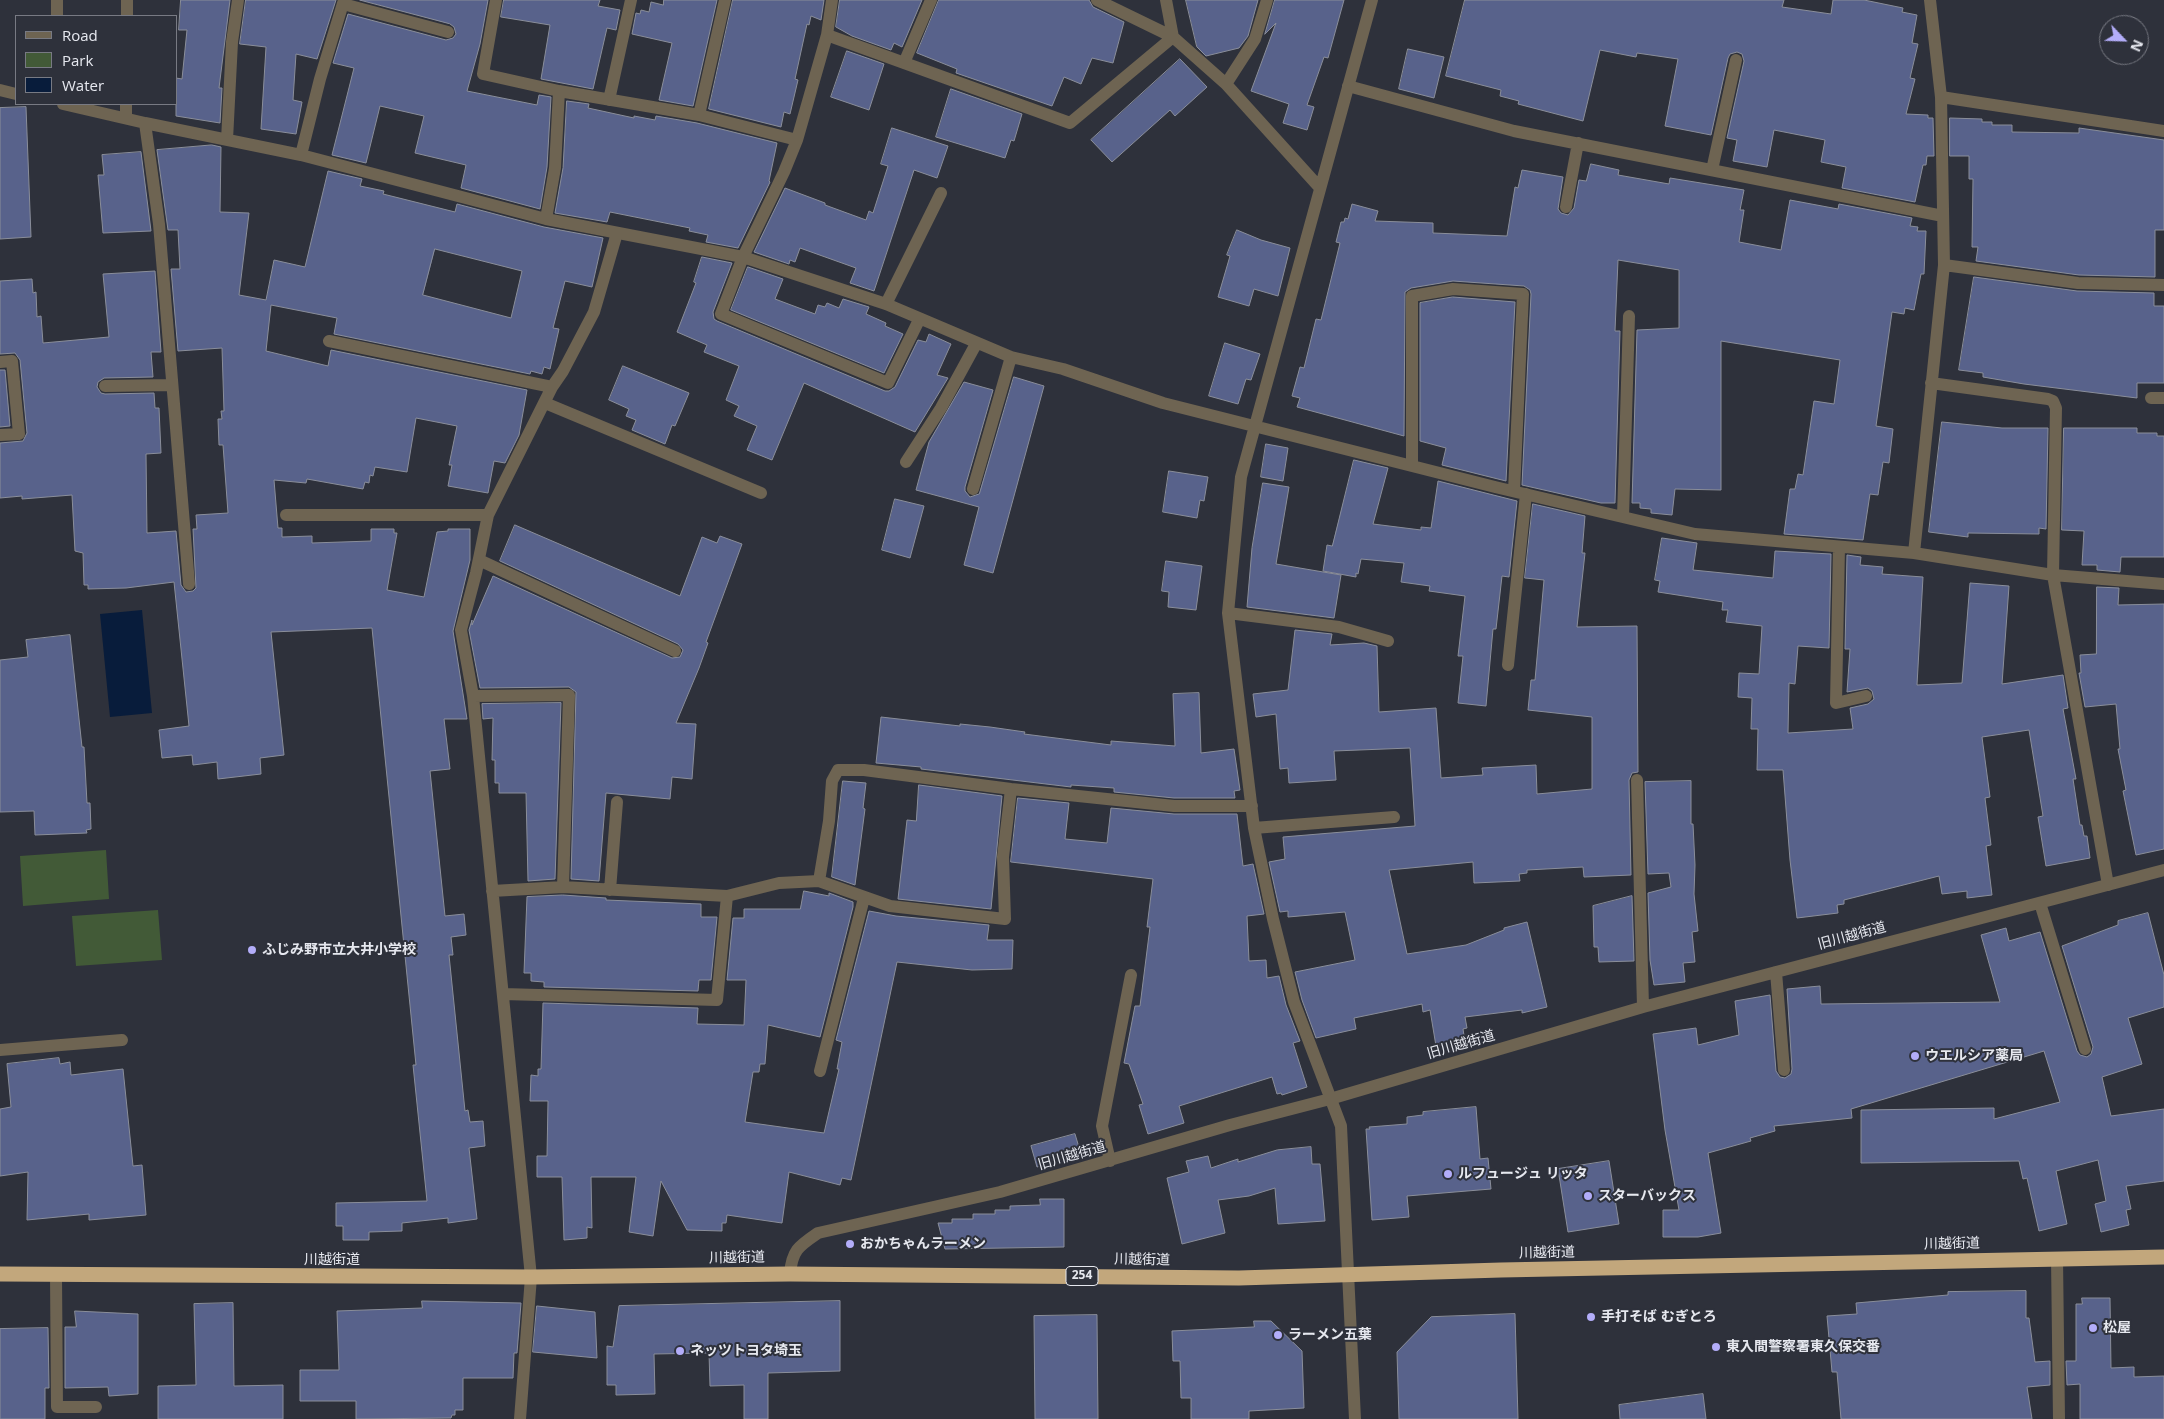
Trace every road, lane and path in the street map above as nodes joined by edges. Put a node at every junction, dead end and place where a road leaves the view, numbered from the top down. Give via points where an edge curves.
1 (57, 0) edge
2 (127, 0) edge
3 (238, 0) edge
4 (496, 0) edge
5 (631, 0) edge
6 (725, 0) edge
7 (832, 0) edge
8 (931, 0) edge
9 (1097, 0) edge
10 (1166, 0) edge
11 (1266, 0) edge
12 (1372, 0) edge
13 (1930, 0) edge
14 (343, 2) edge
15 (57, 15) edge
16 (127, 15) edge
17 (448, 32) dead end
18 (828, 35) junction
19 (1173, 37) junction
20 (1736, 60) dead end
21 (904, 62) junction
22 (1226, 84) junction
23 (1348, 86) junction
24 (0, 90) edge
25 (558, 91) junction
26 (15, 94) edge
27 (1941, 97) junction
28 (610, 100) junction
29 (68, 105) edge
30 (126, 105) edge
31 (699, 115) junction
32 (126, 118) junction
33 (145, 123) junction
34 (2164, 131) edge
35 (227, 140) junction
36 (797, 140) junction
37 (1578, 143) junction
38 (301, 155) junction
39 (1712, 170) junction
40 (1320, 188) junction
41 (941, 193) dead end
42 (1566, 208) dead end
43 (1943, 216) junction
44 (546, 220) junction
45 (617, 233) junction
46 (743, 257) junction
47 (1944, 265) junction
48 (2164, 285) edge
49 (886, 304) junction
50 (1629, 316) dead end
51 (919, 320) junction
52 (329, 341) dead end
53 (976, 344) junction
54 (1011, 357) junction
55 (0, 362) edge
56 (1931, 383) junction
57 (171, 385) junction
58 (105, 386) dead end
59 (552, 388) junction
60 (545, 403) junction
61 (1254, 426) junction
62 (0, 435) edge
63 (906, 462) dead end
64 (1412, 465) junction
65 (973, 489) dead end
66 (761, 492) dead end
67 (1520, 493) junction
68 (286, 515) dead end
69 (488, 515) junction
70 (1623, 517) junction
71 (1840, 547) junction
72 (1914, 553) junction
73 (479, 560) junction
74 (2053, 575) junction
75 (189, 584) dead end
76 (2164, 584) edge
77 (1228, 613) junction
78 (1388, 640) dead end
79 (675, 651) dead end
80 (1508, 665) dead end
81 (473, 696) junction
82 (1866, 696) dead end
83 (1637, 780) dead end
84 (1011, 789) junction
85 (616, 802) dead end
86 (1252, 806) junction
87 (1394, 817) dead end
88 (1254, 828) junction
89 (2164, 870) edge
90 (819, 881) junction
91 (2108, 885) junction
92 (563, 887) junction
93 (610, 890) junction
94 (492, 891) junction
95 (727, 896) junction
96 (864, 898) junction
97 (2040, 902) junction
98 (1776, 972) junction
99 (1131, 975) dead end
100 (503, 994) junction
101 (1643, 1006) junction
102 (122, 1040) dead end
103 (2085, 1049) dead end
104 (0, 1050) edge
105 (1784, 1070) dead end
106 (820, 1071) dead end
107 (1330, 1099) junction
108 (1110, 1161) junction
109 (2164, 1257) edge
110 (2057, 1258) junction
111 (0, 1274) edge
112 (790, 1274) junction
113 (1347, 1274) junction
114 (56, 1275) junction
115 (531, 1276) junction
116 (96, 1407) dead end
117 (520, 1419) edge
118 (1356, 1419) edge
119 (2059, 1419) edge

1 - 15 street
2 - 16 street
3 - 35 street via 232,42
4 - 25 street via 483,74
5 - 28 street
6 - 31 street
7 - 18 street
8 - 21 street
9 - 19 street
10 - 19 street
11 - 22 street via 1255,39
12 - 23 street
13 - 27 street
14 - 17 street
14 - 38 street
18 - 21 street
18 - 36 street
19 - 21 street via 1070,123
19 - 22 street
20 - 39 street
22 - 40 street
23 - 37 street via 1514,131
23 - 40 street
24 - 26 street
25 - 28 street
25 - 44 street via 555,168
27 - 34 street
27 - 43 street
28 - 31 street
29 - 32 street
30 - 32 street
31 - 36 street
32 - 33 street
33 - 35 street
33 - 57 street via 159,224
35 - 38 street
36 - 46 street
37 - 39 street
37 - 42 street
38 - 44 street
39 - 43 street
40 - 61 street
41 - 49 street
43 - 47 street
44 - 45 street
45 - 46 street
45 - 59 street via 594,312
46 - 49 street
46 - 51 street via 721,314 888,383
47 - 48 street via 2078,283
47 - 56 street
49 - 51 street
50 - 70 street
51 - 53 street
52 - 59 street
53 - 54 street
53 - 63 street via 941,408
54 - 61 street via 1063,369 1163,403
54 - 65 street
55 - 62 street via 12,361 20,434
56 - 72 street
56 - 74 street via 2053,401 2056,408
57 - 58 street
57 - 75 street
59 - 60 street
60 - 66 street
60 - 69 street
61 - 64 street
61 - 77 street via 1241,478
64 - 67 street
64 - 67 street via 1412,296 1453,289 1522,294
67 - 70 street
67 - 80 street
68 - 69 street
69 - 73 street
70 - 71 street via 1695,534
71 - 72 street
71 - 82 street via 1836,703
72 - 74 street
73 - 79 street
73 - 81 street via 461,630
74 - 76 street
74 - 91 street
77 - 78 street via 1339,627
77 - 86 street
81 - 92 street via 569,695
81 - 94 street
83 - 101 street
84 - 86 street via 1174,806
84 - 90 street via 864,770 838,770 832,781
84 - 96 street via 1003,857 1005,919 890,906
85 - 93 street
86 - 88 street
87 - 88 street
88 - 107 street via 1294,1002
89 - 91 street, 旧川越街道
90 - 95 street via 779,883
90 - 96 street
91 - 97 street, 旧川越街道
92 - 93 street
92 - 94 street
93 - 95 street
94 - 100 street
95 - 100 street via 717,1000
96 - 106 street
97 - 98 street, 旧川越街道
97 - 103 street
98 - 101 street, 旧川越街道
98 - 105 street
99 - 108 street via 1102,1126
100 - 115 street
101 - 107 street, 旧川越街道
102 - 104 street
107 - 108 street, 旧川越街道
107 - 113 street via 1341,1126
108 - 112 street, 旧川越街道 via 1000,1192 818,1232 799,1246 791,1260
109 - 110 highway, 川越街道 / 254
110 - 113 highway, 川越街道 / 254
110 - 119 street
111 - 114 highway, 川越街道 / 254
112 - 113 highway, 川越街道 / 254 via 1239,1278
112 - 115 highway, 川越街道 / 254
113 - 118 street
114 - 115 highway, 川越街道 / 254
114 - 116 street via 57,1407
115 - 117 street

